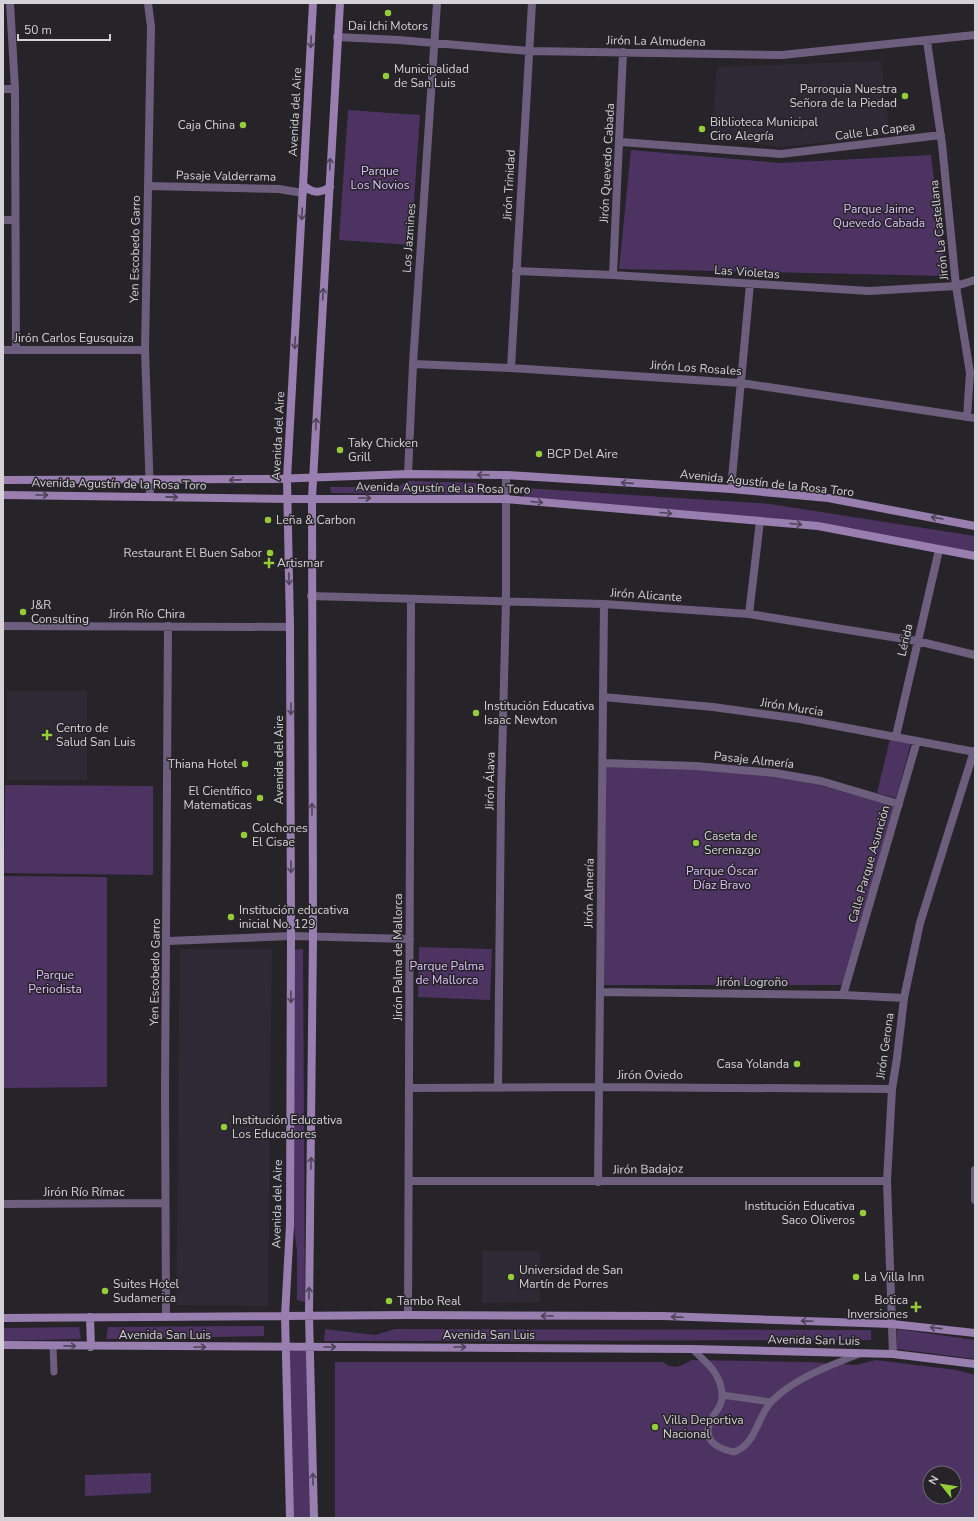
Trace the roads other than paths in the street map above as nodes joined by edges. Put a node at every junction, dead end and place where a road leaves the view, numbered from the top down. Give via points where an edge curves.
1 (10, 3) edge
2 (148, 3) edge
3 (313, 3) edge
4 (340, 3) edge
5 (437, 3) edge
6 (532, 3) edge
7 (975, 35) edge
8 (337, 37) junction
9 (927, 41) junction
10 (434, 43) junction
11 (529, 51) junction
12 (623, 52) junction
13 (3, 89) edge
14 (15, 89) junction
15 (941, 135) junction
16 (621, 142) junction
17 (148, 186) junction
18 (330, 187) junction
19 (303, 189) junction
20 (3, 220) edge
21 (15, 220) junction
22 (516, 271) junction
23 (613, 275) junction
24 (975, 280) edge
25 (750, 284) junction
26 (956, 286) junction
27 (3, 350) edge
28 (16, 350) junction
29 (145, 350) junction
30 (412, 364) junction
31 (511, 368) junction
32 (741, 383) junction
33 (971, 418) edge
34 (408, 474) junction
35 (506, 475) junction
36 (313, 478) junction
37 (287, 479) junction
38 (3, 480) edge
39 (149, 480) junction
40 (731, 489) junction
41 (3, 495) edge
42 (150, 496) junction
43 (312, 498) junction
44 (288, 499) junction
45 (506, 499) junction
46 (760, 521) junction
47 (975, 526) edge
48 (939, 550) junction
49 (975, 556) edge
50 (311, 596) junction
51 (411, 599) junction
52 (506, 602) junction
53 (604, 604) junction
54 (749, 614) junction
55 (3, 626) edge
56 (168, 626) junction
57 (290, 627) junction
58 (917, 641) junction
59 (975, 655) edge
60 (604, 697) junction
61 (896, 736) junction
62 (917, 741) junction
63 (975, 752) edge
64 (603, 763) junction
65 (899, 804) junction
66 (291, 936) junction
67 (313, 936) junction
68 (410, 939) junction
69 (168, 940) junction
70 (600, 992) junction
71 (843, 995) junction
72 (904, 998) junction
73 (599, 1087) junction
74 (409, 1088) junction
75 (498, 1088) junction
76 (892, 1089) junction
77 (975, 1170) edge
78 (409, 1181) junction
79 (887, 1181) junction
80 (598, 1182) junction
81 (975, 1200) edge
82 (165, 1203) junction
83 (3, 1204) edge
84 (408, 1315) junction
85 (285, 1316) junction
86 (309, 1316) junction
87 (90, 1317) junction
88 (166, 1317) junction
89 (3, 1318) edge
90 (892, 1324) junction
91 (975, 1333) edge
92 (3, 1346) edge
93 (53, 1346) junction
94 (310, 1346) junction
95 (91, 1347) junction
96 (286, 1347) junction
97 (692, 1349) junction
98 (861, 1353) junction
99 (893, 1354) junction
100 (975, 1364) edge
101 (54, 1372) dead end
102 (722, 1395) junction
103 (771, 1402) junction
104 (290, 1518) edge
105 (314, 1518) edge

1 - 14 street
2 - 17 street, Yen Escobedo Garro via 151,27
3 -> 19 main road, Avenida del Aire
4 - 8 main road
5 - 10 street, Los Jazmines
6 - 11 street, Jirón Trinidad
7 - 9 street, Jirón La Almudena
8 - 10 street, Jirón La Almudena
18 -> 8 main road
9 - 12 street, Jirón La Almudena via 782,55
9 - 15 street, Jirón La Castellana
10 - 11 street, Jirón La Almudena
10 - 30 street, Los Jazmines
11 - 12 street, Jirón La Almudena
11 - 22 street, Jirón Trinidad
12 - 16 street, Jirón Quevedo Cabada
13 - 14 street
14 - 21 street
15 - 16 street, Calle La Capea via 781,154
15 - 26 street, Jirón La Castellana
16 - 23 street, Jirón Quevedo Cabada
17 - 19 street, Pasaje Valderrama
17 - 29 street, Yen Escobedo Garro
18 - 19 main road via 317,193
36 -> 18 main road
19 -> 37 main road, Avenida del Aire
20 - 21 street
21 - 28 street
22 - 23 street, Las Violetas
22 - 31 street, Jirón Trinidad
23 - 25 street, Las Violetas
24 - 26 street, Las Violetas
25 - 26 street, Las Violetas via 869,291
25 - 32 street
26 - 33 street, Jirón La Castellana via 970,373
27 - 28 street, Jirón Carlos Egusquiza
28 - 29 street, Jirón Carlos Egusquiza
29 - 39 street, Yen Escobedo Garro
30 - 31 street, Jirón Los Rosales
30 - 34 street, Los Jazmines
31 - 32 street, Jirón Los Rosales
32 - 33 street, Jirón Los Rosales
32 - 40 street
35 -> 34 main road, Avenida Agustín de la Rosa Toro
34 - 36 main road, Avenida Agustín de la Rosa Toro
40 -> 35 main road, Avenida Agustín de la Rosa Toro
35 - 45 street, Jirón Álava
36 - 37 main road, Avenida Agustín de la Rosa Toro
36 - 43 main road
37 -> 39 main road, Avenida Agustín de la Rosa Toro
37 - 44 main road, Avenida del Aire
38 - 39 main road, Avenida Agustín de la Rosa Toro
39 - 42 street, Yen Escobedo Garro
47 -> 40 main road, Avenida Agustín de la Rosa Toro via 828,498
41 -> 42 main road, Avenida Agustín de la Rosa Toro
42 -> 44 main road, Avenida Agustín de la Rosa Toro
43 - 44 main road, Avenida Agustín de la Rosa Toro
43 -> 45 main road, Avenida Agustín de la Rosa Toro
43 - 50 main road
44 -> 57 main road, Avenida del Aire
45 -> 46 main road, Avenida Agustín de la Rosa Toro
45 - 52 street, Jirón Álava
46 -> 48 main road, Avenida Agustín de la Rosa Toro via 818,526
46 - 54 street
48 - 49 main road, Avenida Agustín de la Rosa Toro
48 - 58 street, Lérida
50 - 51 street, Jirón Alicante
67 -> 50 main road
51 - 52 street, Jirón Alicante
51 - 68 street, Jirón Palma de Mallorca
52 - 53 street, Jirón Alicante
52 - 75 street, Jirón Álava
53 - 54 street, Jirón Alicante
53 - 60 street, Jirón Almería
54 - 58 street, Jirón Alicante
55 - 56 street, Jirón Río Chira
56 - 57 street, Jirón Río Chira
56 - 69 street, Yen Escobedo Garro
57 -> 66 main road, Avenida del Aire
58 - 59 street, Jirón Alicante
58 - 61 street, Lérida
60 - 61 street, Jirón Murcia via 800,719
60 - 64 street, Jirón Almería
61 - 62 street, Jirón Murcia
62 - 63 street, Jirón Murcia
62 - 65 street, Calle Parque Asunción
63 - 72 street, Jirón Gerona via 920,923
64 - 65 street, Pasaje Almería via 775,772 821,781
64 - 70 street, Jirón Almería
65 - 71 street, Calle Parque Asunción
66 - 67 street
66 - 69 street
66 -> 85 main road, Avenida del Aire via 290,1225
67 - 68 street
86 -> 67 main road
68 - 74 street, Jirón Palma de Mallorca
69 - 82 street, Yen Escobedo Garro
70 - 71 street, Jirón Logroño
70 - 73 street, Jirón Almería
71 - 72 street, Jirón Logroño
72 - 76 street, Jirón Gerona
73 - 75 street, Jirón Oviedo
73 - 76 street, Jirón Oviedo
73 - 80 street, Jirón Almería
74 - 75 street, Jirón Oviedo
74 - 78 street, Jirón Palma de Mallorca
76 - 79 street, Jirón Gerona
77 - 81 street
78 - 80 street, Jirón Badajoz
78 - 84 street, Jirón Palma de Mallorca
79 - 80 street, Jirón Badajoz
79 - 90 street, Jirón Gerona
82 - 83 street, Jirón Río Rímac
82 - 88 street, Yen Escobedo Garro
84 - 86 main road, Avenida San Luis
90 -> 84 main road, Avenida San Luis via 663,1316
85 - 86 main road, Avenida San Luis
85 - 88 main road, Avenida San Luis
85 - 96 main road, Avenida del Aire
86 - 94 main road
87 - 88 main road, Avenida San Luis
87 - 89 main road, Avenida San Luis
87 - 95 main road
91 -> 90 main road, Avenida San Luis
90 - 99 street, Jirón Gerona
92 - 93 main road, Avenida San Luis
93 -> 95 main road, Avenida San Luis
93 - 101 lane
94 - 96 main road, Avenida San Luis
94 -> 97 main road, Avenida San Luis
105 -> 94 main road
95 -> 96 main road, Avenida San Luis
96 - 104 main road, Avenida del Aire
97 - 98 main road, Avenida San Luis
97 - 102 lane via 712,1367 719,1379
98 - 99 main road, Avenida San Luis
98 - 103 lane via 803,1379
99 - 100 main road, Avenida San Luis
102 - 103 lane
102 - 103 lane via 720,1407 712,1417 708,1429 709,1439 715,1446 734,1452 743,1449 749,1441

